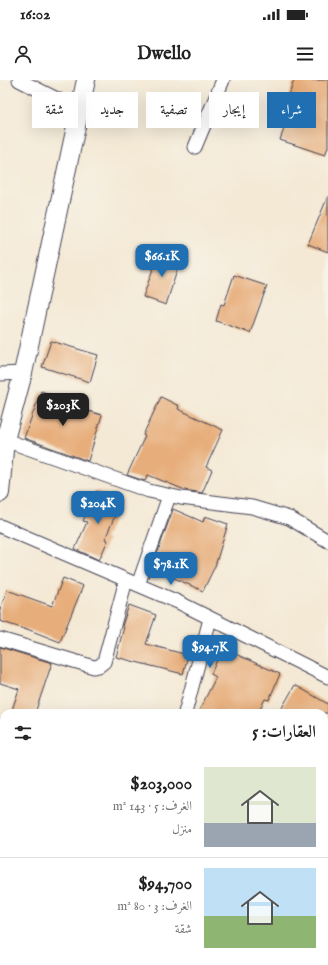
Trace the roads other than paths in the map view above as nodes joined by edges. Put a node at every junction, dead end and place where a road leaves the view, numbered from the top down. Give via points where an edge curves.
1 (19, 80) edge
2 (86, 80) edge
3 (223, 80) edge
4 (79, 110) junction
5 (194, 147) dead end
6 (23, 373) junction
7 (0, 374) edge
8 (5, 440) junction
9 (0, 493) edge
10 (169, 496) junction
11 (0, 526) edge
12 (328, 541) edge
13 (132, 583) junction
14 (210, 619) junction
15 (0, 639) edge
16 (328, 678) edge
17 (186, 709) edge

1 - 4 street
2 - 4 street
3 - 5 street
4 - 6 street
6 - 7 street
6 - 8 street
8 - 9 street
8 - 10 street via 101,476
10 - 12 street via 252,507 289,518
10 - 13 street
11 - 13 street
13 - 14 street
13 - 15 street via 104,662 99,666 94,667
14 - 16 street
14 - 17 street

